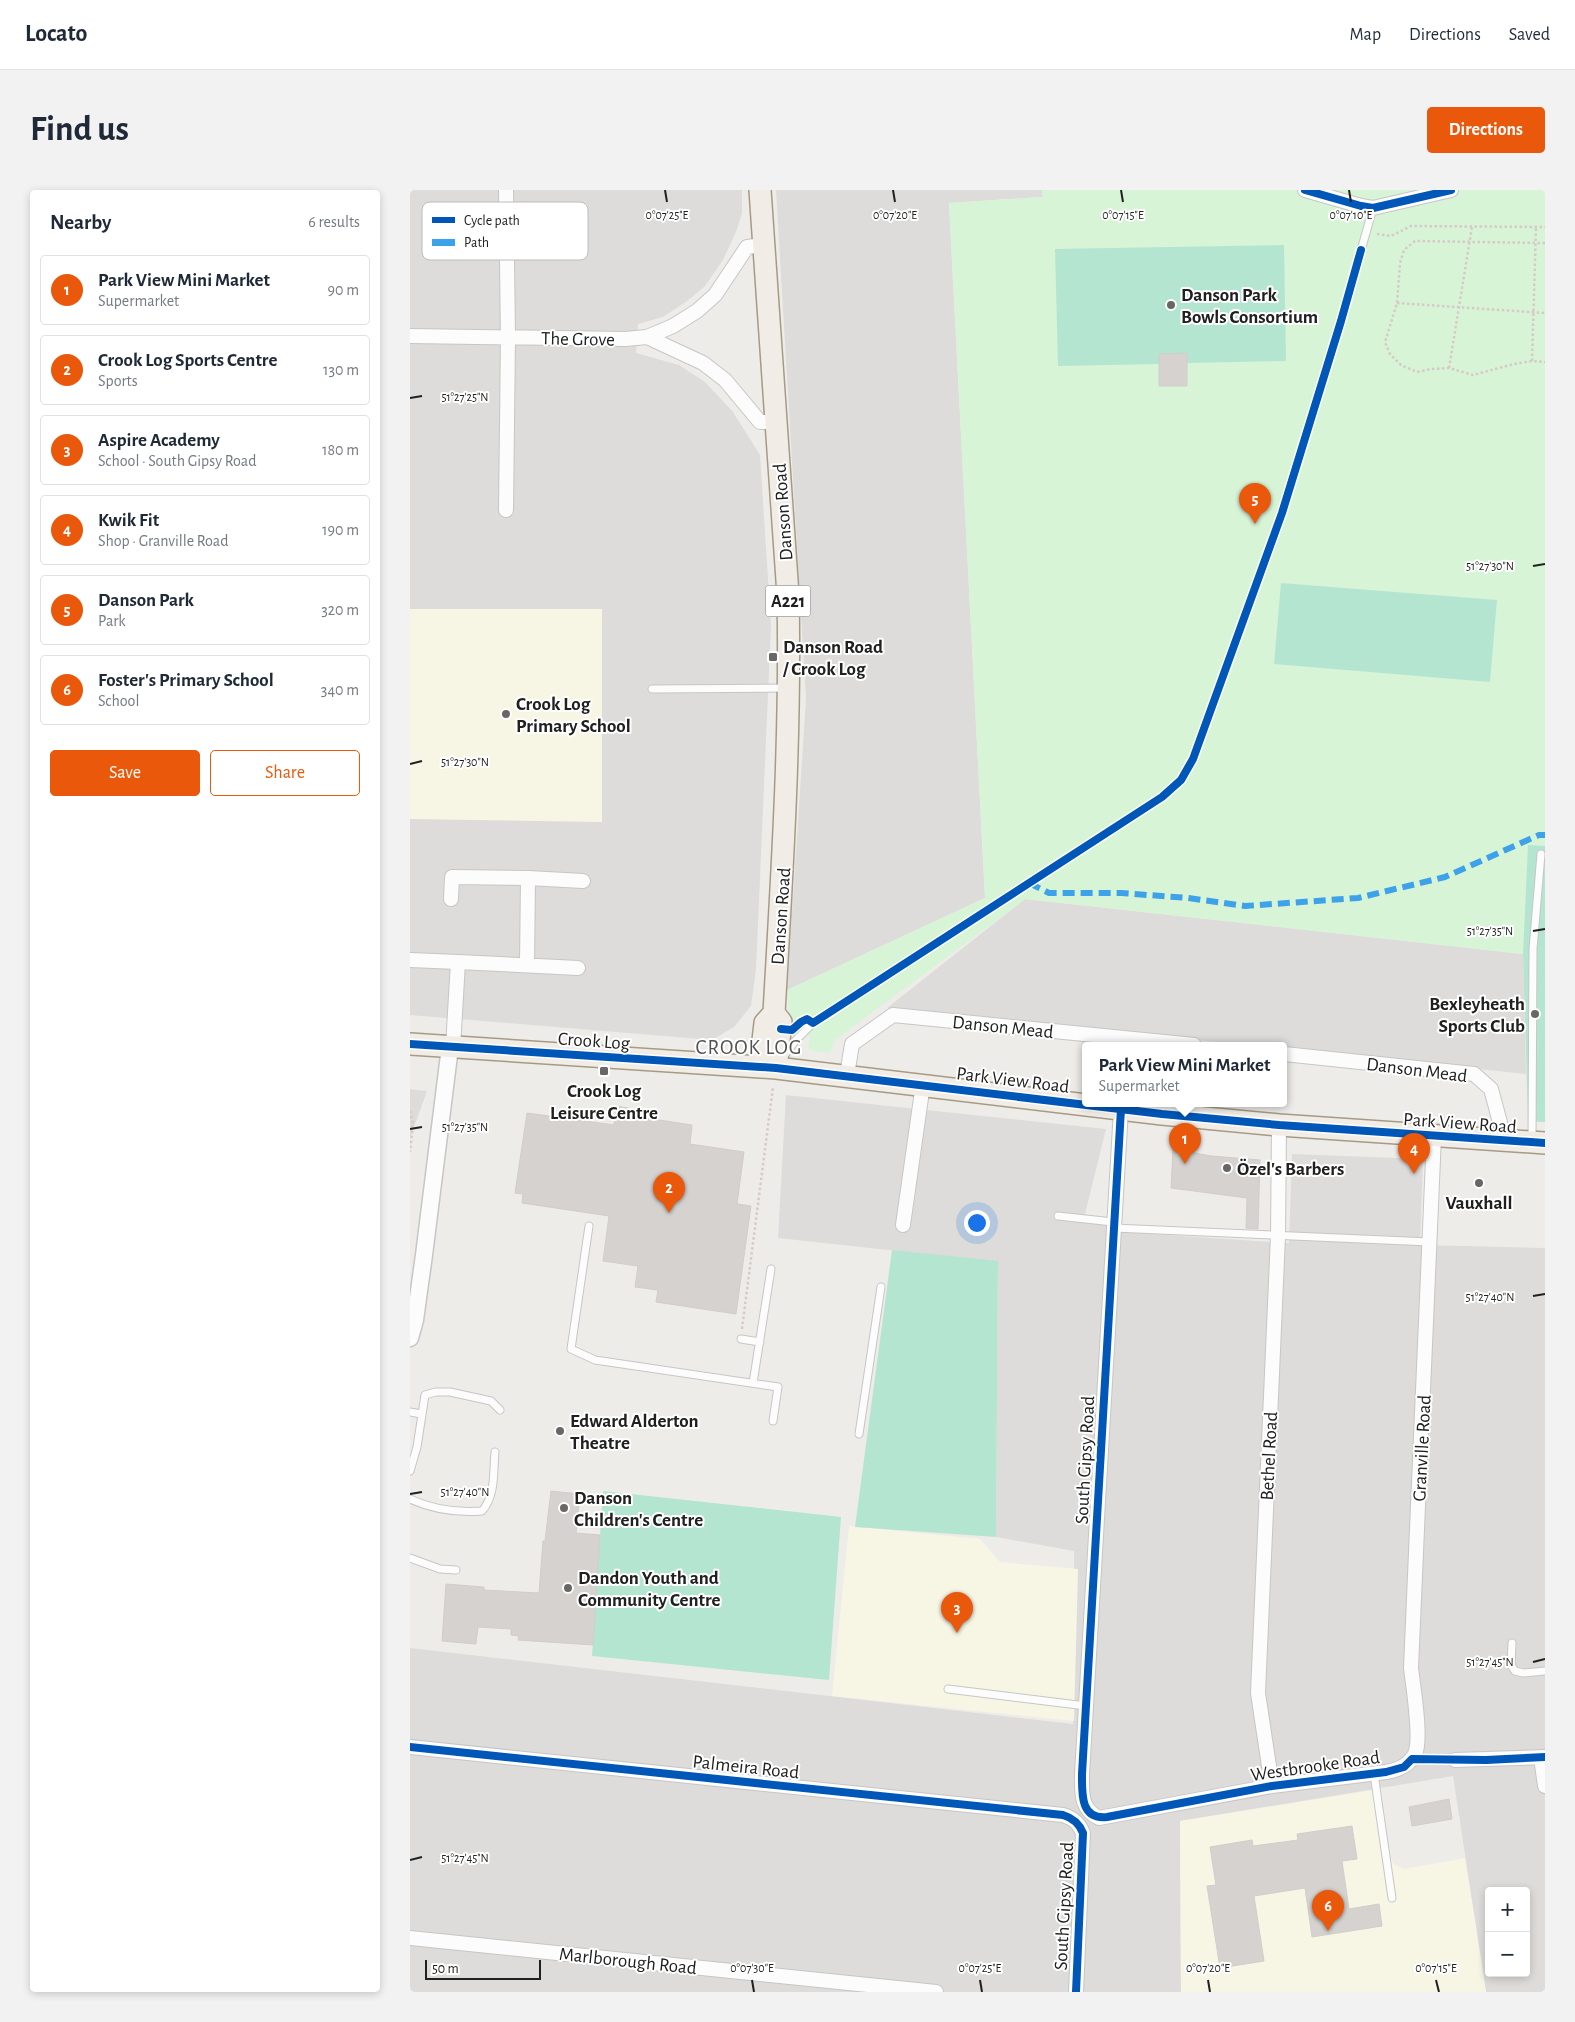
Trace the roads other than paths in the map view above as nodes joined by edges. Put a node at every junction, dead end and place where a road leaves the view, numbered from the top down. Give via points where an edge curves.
1 (760, 190) edge
2 (1306, 190) edge
3 (1451, 190) edge
4 (1373, 208) junction
5 (764, 245) junction
6 (507, 260) edge
7 (410, 336) edge
8 (508, 337) junction
9 (647, 337) junction
10 (776, 422) junction
11 (506, 510) dead end
12 (788, 688) junction
13 (652, 689) dead end
14 (1541, 854) dead end
15 (528, 878) junction
16 (583, 881) dead end
17 (451, 899) dead end
18 (410, 960) edge
19 (458, 962) junction
20 (528, 964) junction
21 (578, 968) dead end
22 (1164, 1042) edge
23 (410, 1044) edge
24 (451, 1047) junction
25 (1287, 1054) edge
26 (768, 1067) junction
27 (846, 1075) junction
28 (923, 1084) junction
29 (1082, 1103) edge
30 (1113, 1107) edge
31 (1121, 1108) junction
32 (1278, 1125) junction
33 (1434, 1136) junction
34 (1505, 1142) junction
35 (1539, 1143) edge
36 (1058, 1216) dead end
37 (903, 1225) dead end
38 (1113, 1225) junction
39 (589, 1226) dead end
40 (1278, 1236) junction
41 (1430, 1242) junction
42 (771, 1268) dead end
43 (881, 1288) dead end
44 (410, 1338) edge
45 (741, 1339) road end
46 (760, 1342) junction
47 (754, 1383) junction
48 (500, 1410) dead end
49 (410, 1412) edge
50 (421, 1414) junction
51 (773, 1421) dead end
52 (859, 1434) dead end
53 (495, 1452) dead end
54 (410, 1471) edge
55 (410, 1499) edge
56 (410, 1558) edge
57 (456, 1570) dead end
58 (1512, 1643) dead end
59 (1545, 1671) edge
60 (948, 1689) dead end
61 (1086, 1706) junction
62 (410, 1747) edge
63 (1543, 1757) edge
64 (1412, 1759) joint
65 (1455, 1760) dead end
66 (1374, 1774) junction
67 (1272, 1786) junction
68 (1545, 1786) edge
69 (1090, 1812) junction
70 (1078, 1823) junction
71 (1392, 1898) dead end
72 (410, 1938) edge
73 (936, 1992) edge
74 (1076, 1992) edge

1 - 5 main road, Danson Road / A221
2 - 4 street
3 - 4 street
4 - 26 lane via 1282,513 1193,759 1181,780 1162,797 813,1023
5 - 9 street, The Grove via 747,247 715,295 697,311
5 - 10 main road, Danson Road / A221
6 - 8 street
7 - 8 street, The Grove
8 - 9 street, The Grove
8 - 11 street
9 - 10 street, The Grove via 703,363 725,380 760,422
10 - 12 main road, Danson Road / A221 via 788,595
12 - 13 lane
12 - 26 main road, Danson Road / A221 via 784,847 774,1013 781,1022
14 - 35 lane via 1533,949
15 - 16 street
15 - 17 street via 452,877
15 - 20 street
18 - 19 street
19 - 20 street
19 - 24 street
20 - 21 street
22 - 27 street, Danson Mead via 893,1015 852,1044
23 - 24 main road, Crook Log
24 - 26 main road, Crook Log
24 - 44 street
25 - 34 street, Danson Mead via 1474,1074 1492,1089
26 - 27 main road, Park View Road
27 - 28 main road, Park View Road
28 - 29 main road, Park View Road
28 - 37 street
30 - 31 main road, Park View Road
31 - 32 main road, Park View Road
31 - 38 street, South Gipsy Road
32 - 33 main road, Park View Road
32 - 40 street, Bethel Road
33 - 34 main road, Park View Road
33 - 41 street, Granville Road
34 - 35 main road, Park View Road
36 - 38 lane
38 - 40 lane
38 - 61 street, South Gipsy Road
39 - 47 lane via 571,1349 595,1360
40 - 41 lane
40 - 67 street, Bethel Road via 1258,1693
41 - 64 street, Granville Road via 1411,1668 1417,1746
42 - 46 lane
43 - 52 lane
45 - 46 lane
46 - 47 lane
47 - 51 lane via 778,1387
48 - 50 lane via 491,1401 436,1392 425,1395
49 - 50 lane
50 - 54 lane via 418,1447
53 - 55 lane via 492,1495 482,1511 462,1513 433,1509
56 - 57 lane via 440,1569
58 - 59 lane via 1511,1665 1515,1671
60 - 61 lane
61 - 69 street, South Gipsy Road via 1082,1796
62 - 70 street, Palmeira Road via 1063,1815
63 - 65 street
63 - 68 street
64 - 66 street, Westbrooke Road via 1404,1767
66 - 67 street, Westbrooke Road
66 - 71 lane
67 - 69 street, Westbrooke Road via 1107,1817 1099,1818
69 - 70 lane, South Gipsy Road
70 - 74 street, South Gipsy Road via 1083,1834
72 - 73 street, Marlborough Road

